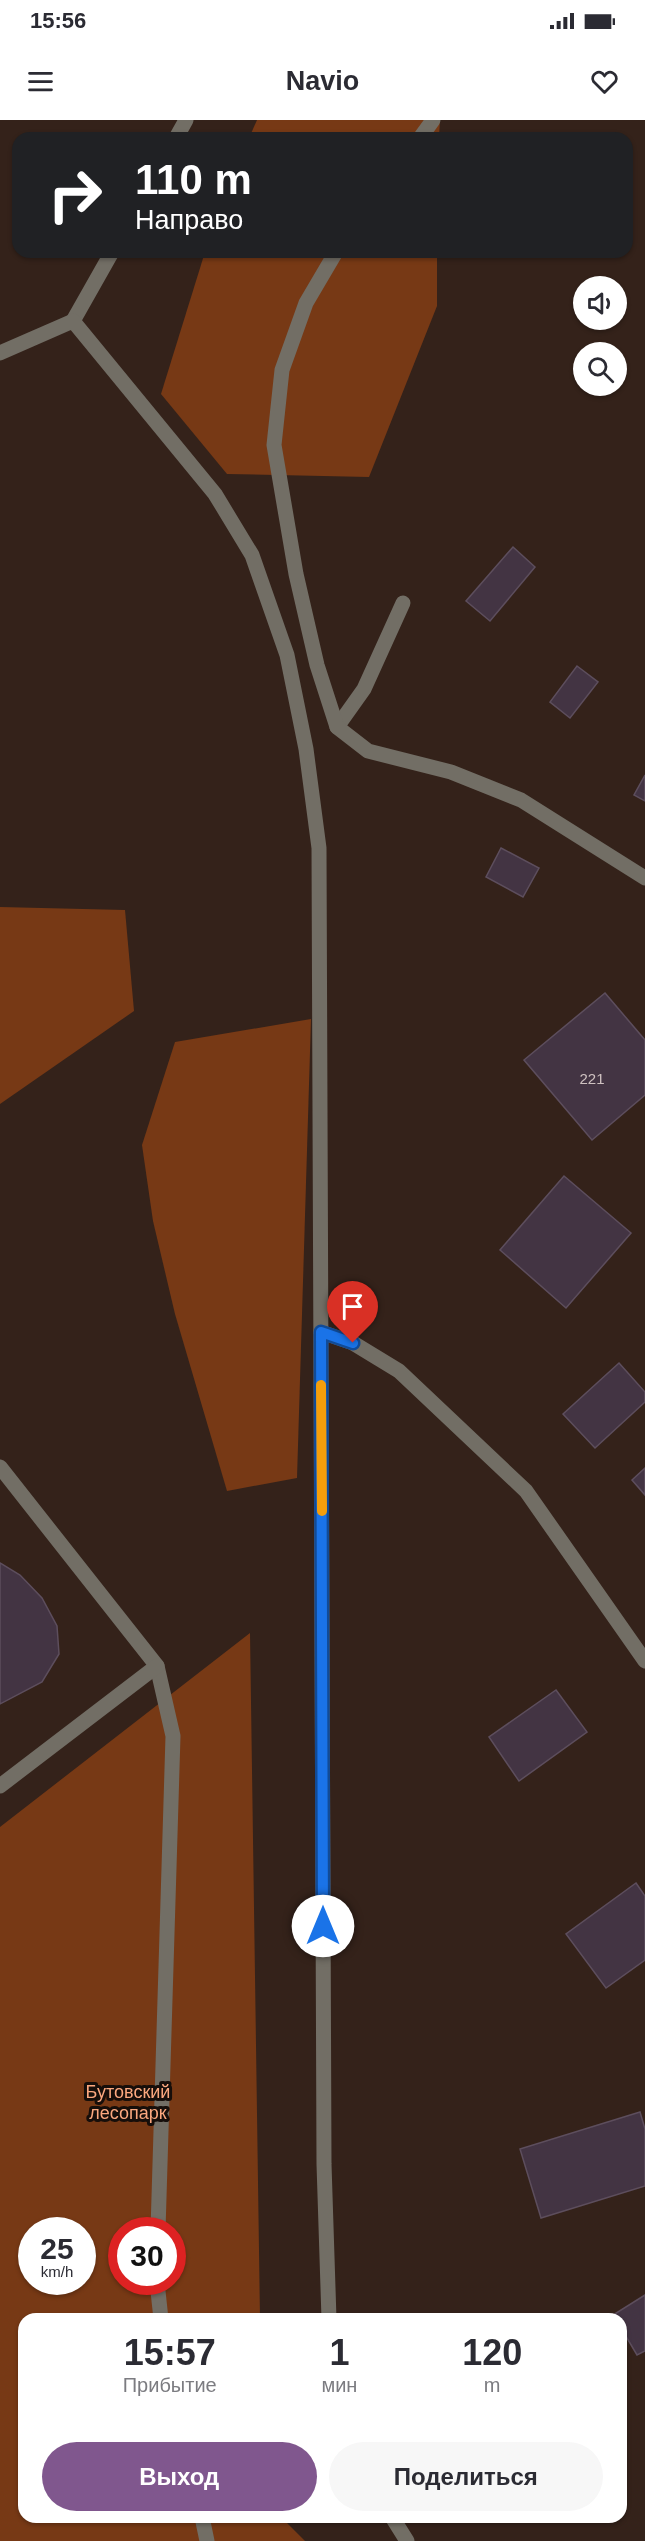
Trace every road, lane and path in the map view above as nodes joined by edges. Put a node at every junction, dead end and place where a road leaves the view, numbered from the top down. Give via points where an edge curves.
1 (109, 258) edge
2 (332, 258) edge
3 (73, 321) junction
4 (0, 353) edge
5 (403, 603) dead end
6 (337, 727) junction
7 (645, 878) edge
8 (321, 1332) junction
9 (0, 1467) edge
10 (645, 1660) edge
11 (157, 1666) junction
12 (0, 1786) edge
13 (158, 2217) edge
14 (158, 2295) edge
15 (160, 2313) edge
16 (329, 2313) edge
17 (203, 2523) edge
18 (396, 2523) edge
19 (207, 2541) edge
20 (407, 2541) edge

1 - 3 street
2 - 6 street via 306,303 282,370 274,445 296,574 317,665
3 - 4 street
3 - 8 street via 214,494 252,555 287,655 306,749 319,848
5 - 6 street via 364,689
6 - 7 street via 368,751 451,772 521,800
8 - 10 street via 353,1343 399,1371 526,1491
8 - 16 street via 324,2164
9 - 11 street
11 - 12 street
11 - 13 street via 174,1736
14 - 15 street
17 - 19 street
18 - 20 street

